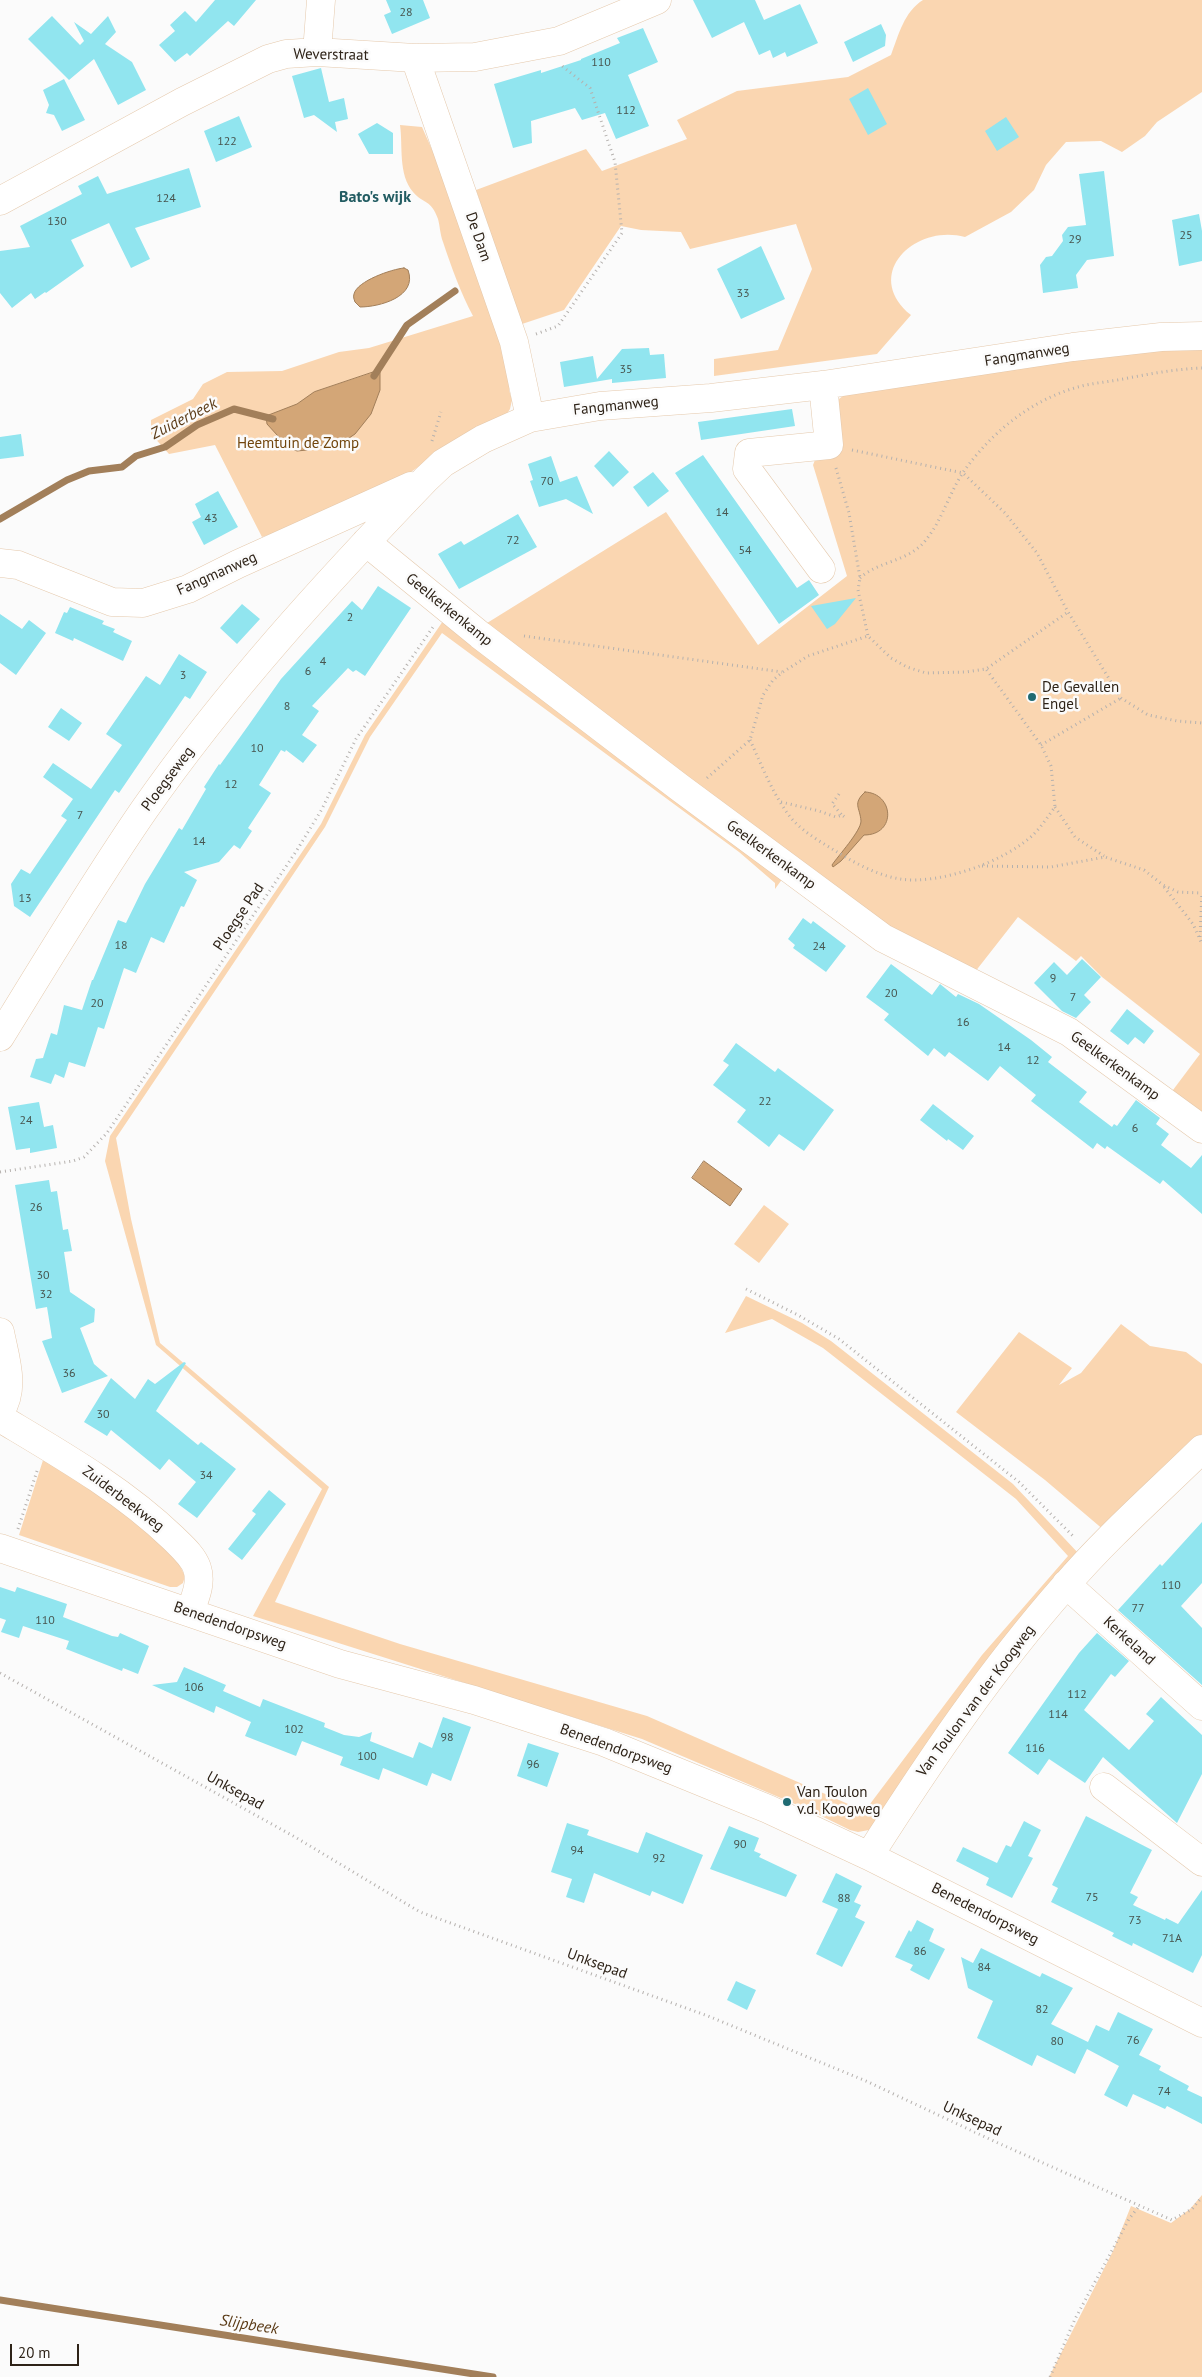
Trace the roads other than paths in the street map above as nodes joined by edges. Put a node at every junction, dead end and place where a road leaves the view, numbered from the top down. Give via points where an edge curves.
1 (321, 0) edge
2 (657, 0) edge
3 (317, 52) junction
4 (415, 58) junction
5 (0, 201) edge
6 (1202, 336) edge
7 (823, 386) junction
8 (530, 418) junction
9 (426, 479) junction
10 (366, 542) junction
11 (0, 563) edge
12 (820, 570) dead end
13 (0, 1038) edge
14 (1202, 1129) edge
15 (0, 1332) edge
16 (0, 1412) edge
17 (0, 1418) edge
18 (1202, 1449) edge
19 (6, 1549) edge
20 (1066, 1584) junction
21 (190, 1612) junction
22 (1199, 1697) edge
23 (1104, 1787) dead end
24 (869, 1856) junction
25 (1202, 1862) edge
26 (1202, 2023) edge

1 - 3 street
2 - 4 street, Weverstraat via 559,41 475,57
3 - 4 street, Weverstraat
3 - 5 street, Weverstraat via 286,54 250,66
4 - 8 street, De Dam via 514,342
6 - 7 street, Fangmanweg via 1161,336
7 - 8 street, Fangmanweg via 600,406
7 - 12 street via 828,445 749,453 747,469
8 - 9 street, Fangmanweg via 483,439 443,463
9 - 10 street, Fangmanweg
9 - 11 street, Fangmanweg via 188,589 143,603 112,602 18,564
10 - 13 street, Ploegseweg via 301,611 233,692 145,809 76,912
10 - 14 street, Geelkerkenkamp via 446,609 883,938 1069,1032
15 - 16 street via 9,1387 6,1403
17 - 21 street, Zuiderbeekweg via 126,1498 185,1549 197,1567 199,1587
18 - 20 street, Van Toulon van der Koogweg
19 - 21 street, Benedendorpsweg
20 - 22 street, Kerkeland
20 - 24 street, Van Toulon van der Koogweg via 1002,1660 934,1753
21 - 24 street, Benedendorpsweg via 340,1664 474,1700 604,1742 768,1808
23 - 25 street
24 - 26 street, Benedendorpsweg

